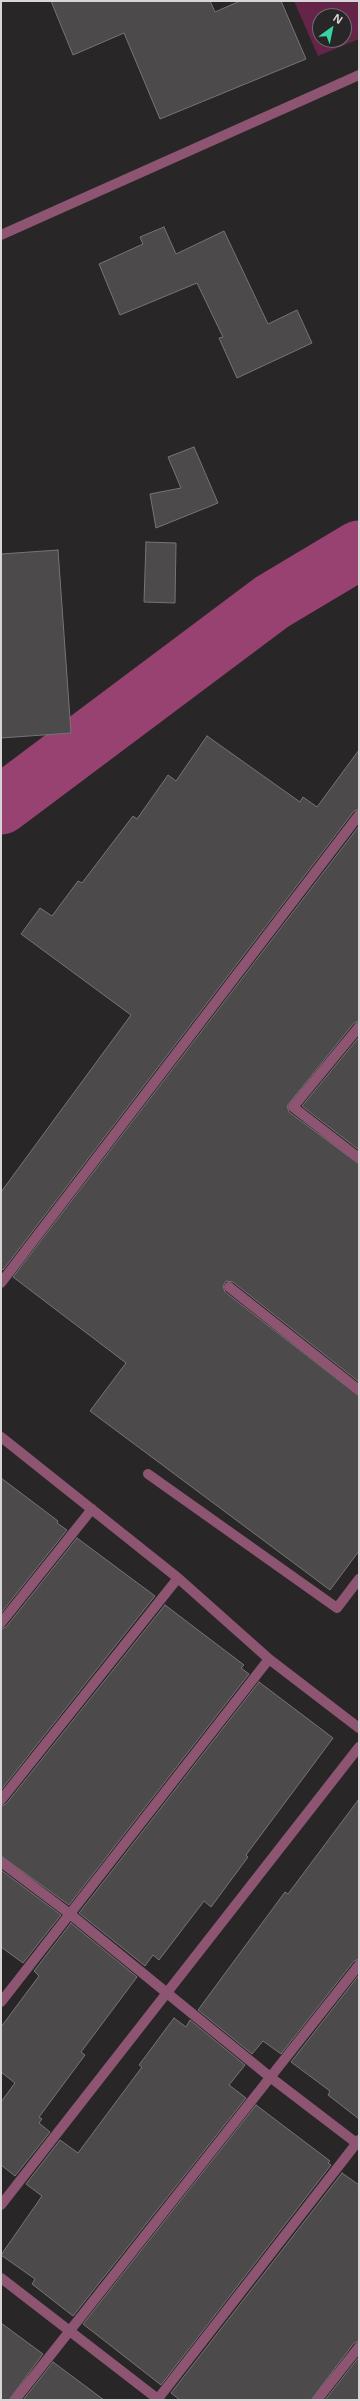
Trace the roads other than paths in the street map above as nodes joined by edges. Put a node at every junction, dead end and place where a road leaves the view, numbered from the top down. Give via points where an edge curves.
1 (359, 75) edge
2 (1, 235) edge
3 (359, 815) edge
4 (359, 1027) edge
5 (359, 1158) edge
6 (1, 1283) edge
7 (229, 1287) dead end
8 (359, 1390) edge
9 (1, 1437) edge
10 (148, 1474) dead end
11 (92, 1509) junction
12 (178, 1578) junction
13 (359, 1579) edge
14 (1, 1623) edge
15 (269, 1658) junction
16 (359, 1728) edge
17 (359, 1747) edge
18 (1, 1800) edge
19 (1, 1862) edge
20 (70, 1914) junction
21 (359, 1965) edge
22 (168, 1991) junction
23 (1, 2002) edge
24 (270, 2077) junction
25 (358, 2143) edge
26 (1, 2206) edge
27 (1, 2278) edge
28 (70, 2331) junction
29 (359, 2347) edge
30 (15, 2400) edge
31 (158, 2400) edge
32 (317, 2400) edge

1 - 2 street
3 - 6 street
4 - 5 street via 293,1107
7 - 8 street
9 - 11 street
10 - 13 street via 337,1608
11 - 12 street
11 - 14 street
12 - 15 street
12 - 18 street
15 - 16 street
15 - 20 street
17 - 22 street
19 - 20 street
20 - 22 street
20 - 23 street
21 - 24 street
22 - 24 street
22 - 26 street
24 - 25 street
24 - 28 street
25 - 31 street
27 - 28 street
28 - 30 street
28 - 31 street
29 - 32 street

